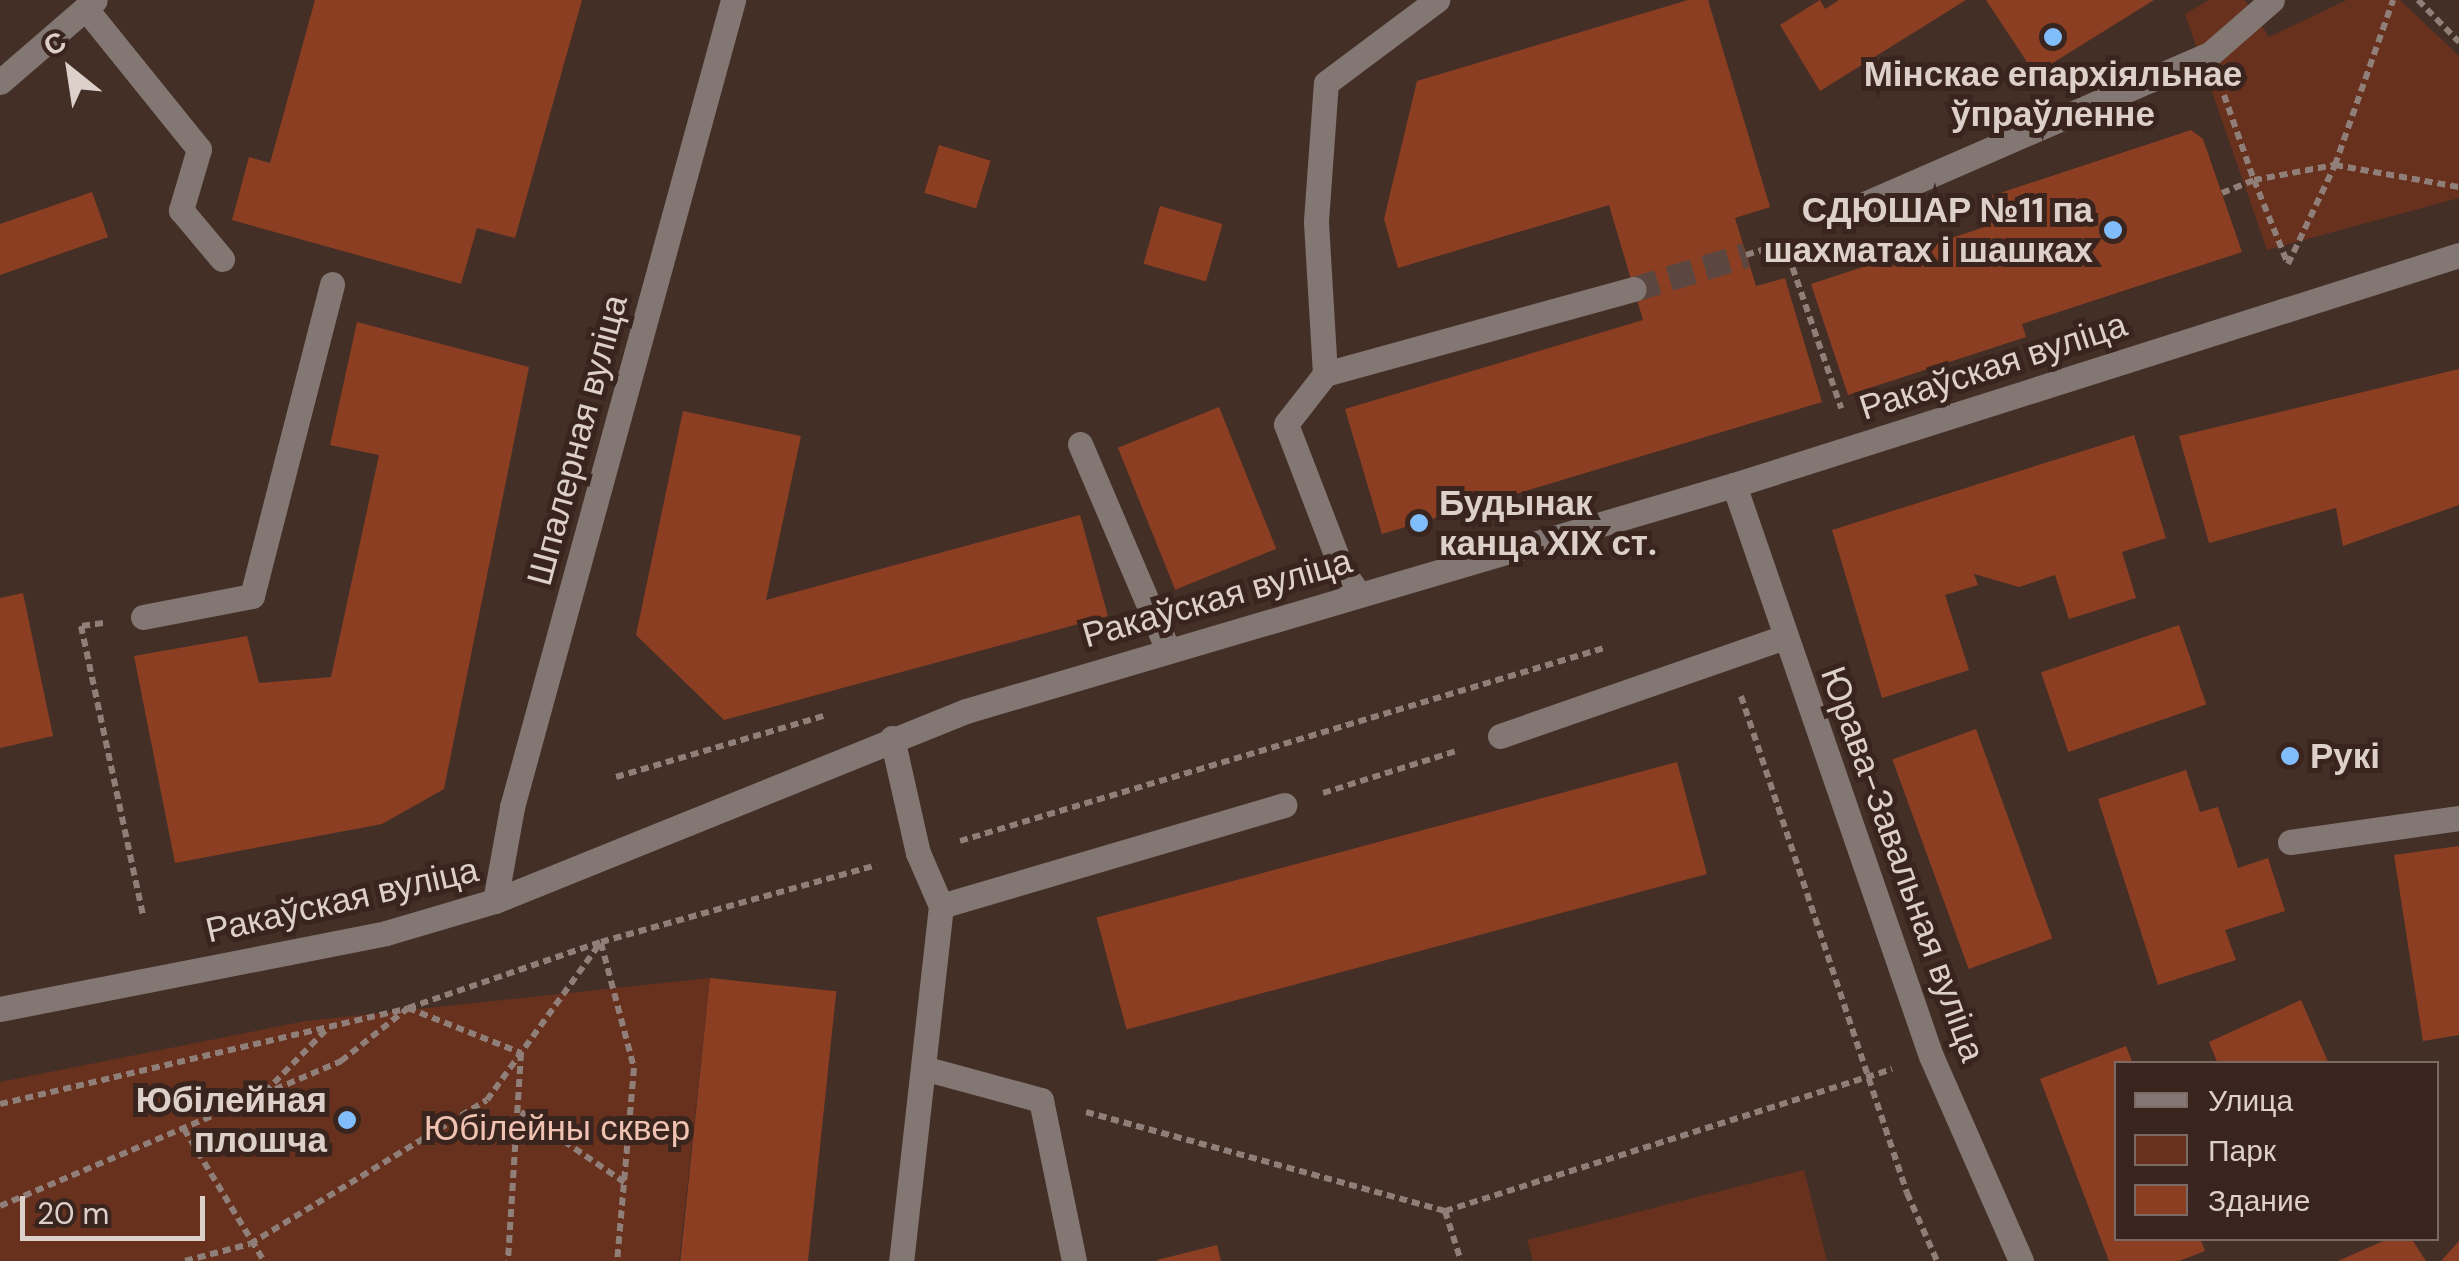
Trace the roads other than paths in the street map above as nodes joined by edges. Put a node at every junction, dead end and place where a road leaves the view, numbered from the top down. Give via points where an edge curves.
1 (734, 0) edge
2 (1437, 0) edge
3 (2272, 0) edge
4 (90, 4) edge
5 (0, 82) edge
6 (1846, 212) dead end
7 (222, 259) dead end
8 (2458, 261) edge
9 (332, 284) dead end
10 (1634, 288) tunnel mouth
11 (1325, 374) junction
12 (1080, 444) dead end
13 (1734, 485) junction
14 (1358, 593) junction
15 (143, 616) road end
16 (1784, 637) junction
17 (1167, 648) junction
18 (1500, 736) road end
19 (892, 738) junction
20 (1284, 806) road end
21 (2459, 818) edge
22 (2290, 842) dead end
23 (495, 901) junction
24 (941, 906) junction
25 (0, 1010) edge
26 (927, 1070) junction
27 (900, 1261) edge
28 (1074, 1261) edge
29 (2021, 1261) edge

1 - 23 street, Шпалерная вуліца via 512,807
2 - 11 street via 1326,83 1316,221
3 - 6 street via 2210,54
4 - 5 street
4 - 7 street via 199,149 180,210
8 - 13 street, Ракаўская вуліца
9 - 15 street via 252,596
10 - 11 street
11 - 14 street via 1286,424 1342,570
12 - 17 street
13 - 14 street, Ракаўская вуліца
13 - 16 street, Юрава-Завальная вуліца
14 - 17 street, Ракаўская вуліца
16 - 18 street
16 - 29 street, Юрава-Завальная вуліца via 1932,1056
17 - 19 street, Ракаўская вуліца
19 - 23 street, Ракаўская вуліца
19 - 24 street via 918,853
20 - 24 street
21 - 22 street
23 - 25 street, Ракаўская вуліца via 386,934
24 - 26 street
26 - 27 street
26 - 28 street via 1042,1100

